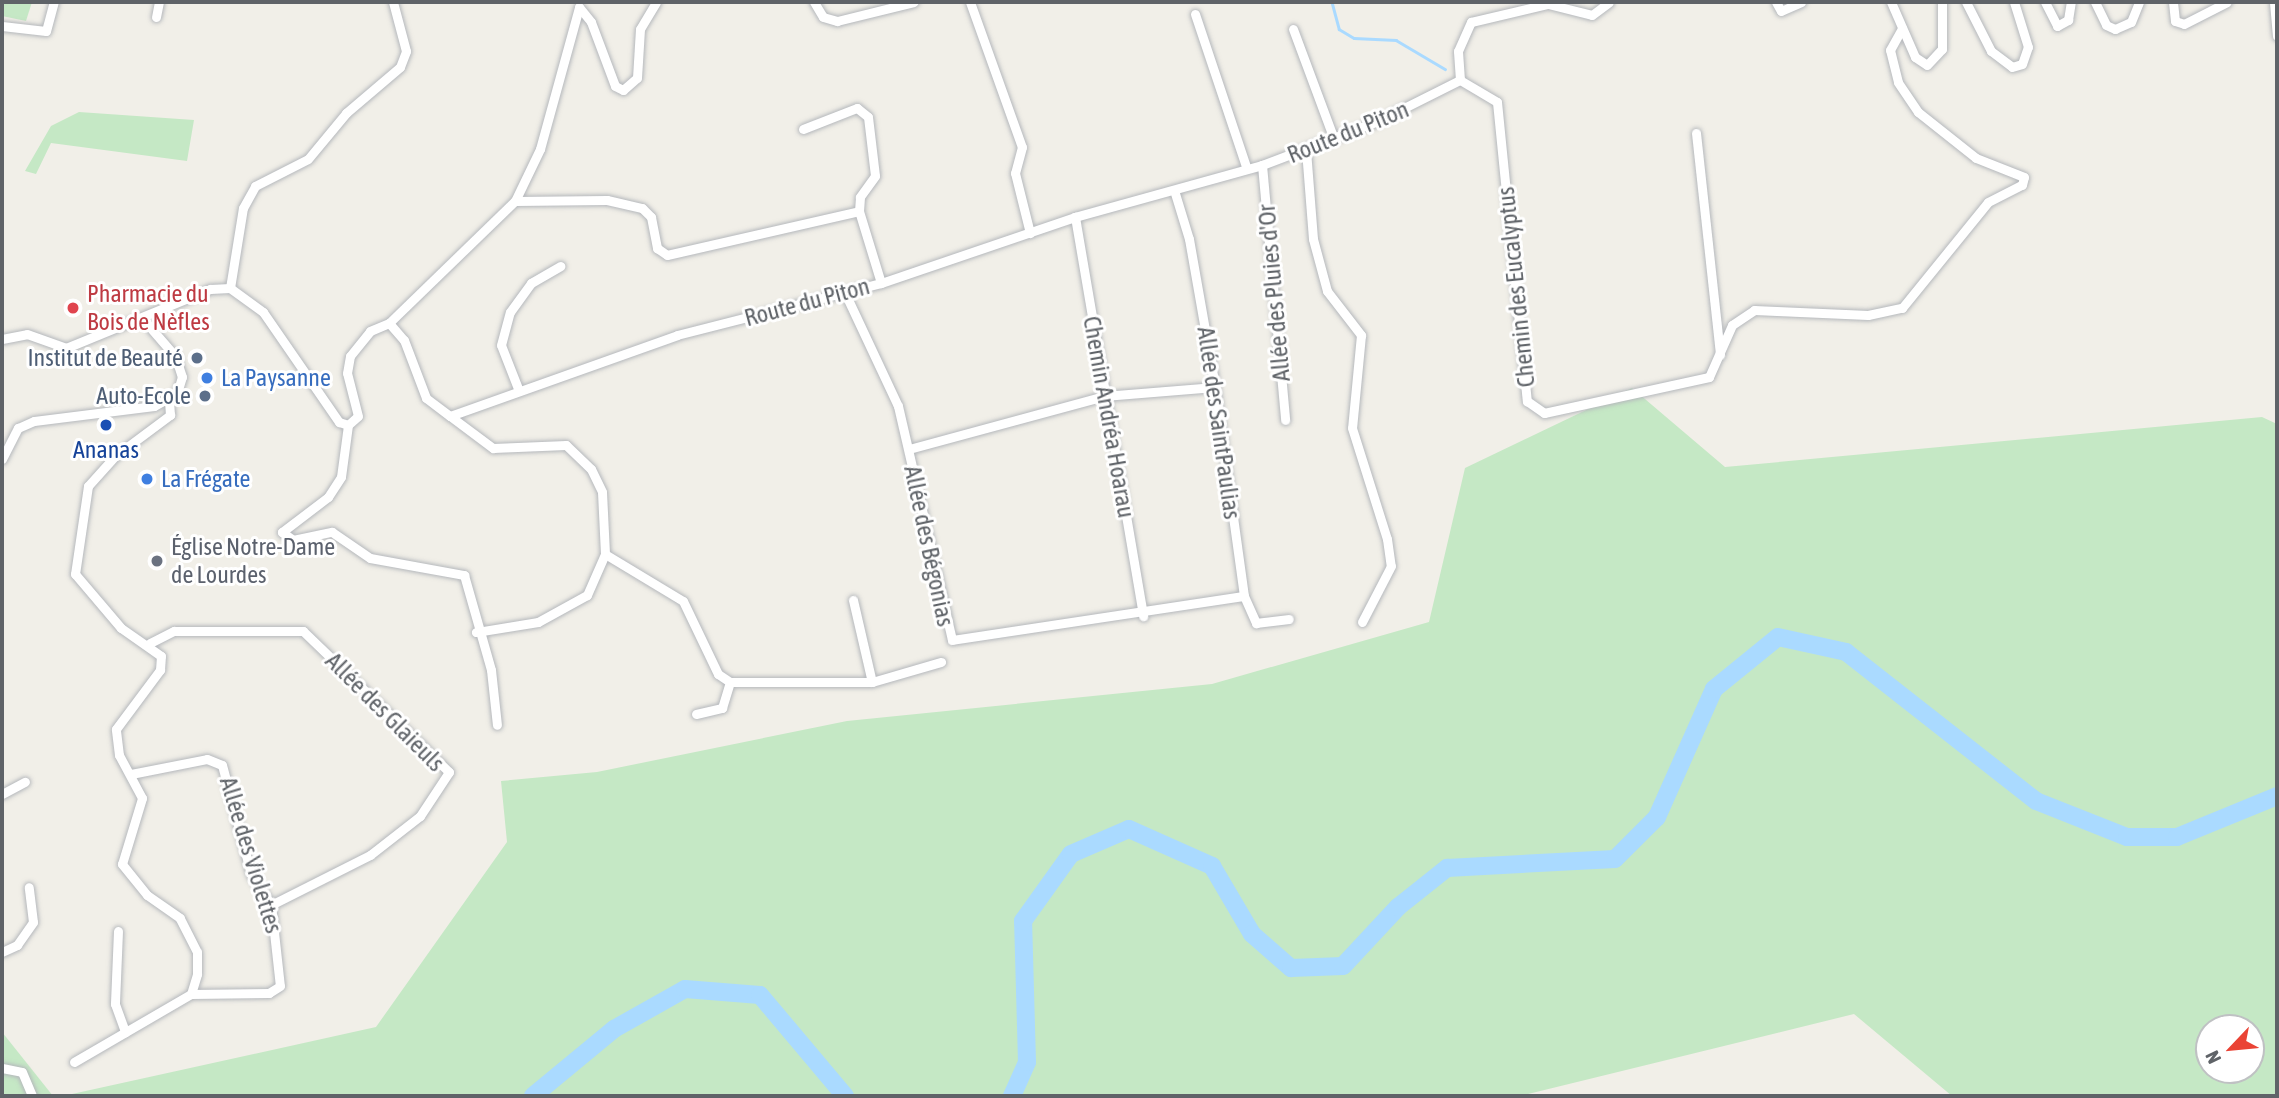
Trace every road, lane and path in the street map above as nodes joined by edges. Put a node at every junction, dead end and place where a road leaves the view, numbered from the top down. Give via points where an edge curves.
1 (54, 2) edge
2 (159, 2) edge
3 (393, 2) edge
4 (656, 2) edge
5 (814, 2) edge
6 (914, 2) edge
7 (970, 2) edge
8 (1609, 2) edge
9 (1776, 2) edge
10 (1801, 2) edge
11 (1891, 2) edge
12 (1942, 2) edge
13 (1966, 2) edge
14 (2014, 2) edge
15 (2045, 2) edge
16 (2071, 2) edge
17 (2095, 2) edge
18 (2139, 2) edge
19 (2173, 2) edge
20 (2227, 2) edge
21 (2274, 2) edge
22 (1195, 14) dead end
23 (156, 17) dead end
24 (2, 26) edge
25 (1902, 28) junction
26 (1293, 29) dead end
27 (2277, 36) edge
28 (1460, 80) junction
29 (803, 129) dead end
30 (1696, 133) dead end
31 (1334, 139) junction
32 (1306, 150) junction
33 (1262, 165) junction
34 (1247, 169) junction
35 (1174, 190) junction
36 (516, 201) junction
37 (859, 211) junction
38 (1076, 217) junction
39 (1030, 233) junction
40 (560, 265) dead end
41 (881, 283) junction
42 (230, 288) junction
43 (845, 293) junction
44 (142, 319) junction
45 (390, 323) junction
46 (2, 339) edge
47 (1720, 355) junction
48 (1215, 387) junction
49 (519, 391) junction
50 (1104, 396) junction
51 (169, 400) junction
52 (450, 416) junction
53 (1285, 420) dead end
54 (348, 425) junction
55 (909, 449) junction
56 (2, 459) edge
57 (605, 554) junction
58 (1244, 596) junction
59 (853, 600) dead end
60 (1143, 616) junction
61 (1289, 619) dead end
62 (1363, 622) dead end
63 (477, 632) junction
64 (150, 643) junction
65 (941, 662) dead end
66 (730, 682) junction
67 (872, 682) junction
68 (696, 714) dead end
69 (497, 725) dead end
70 (131, 774) junction
71 (25, 782) dead end
72 (2, 794) edge
73 (29, 887) dead end
74 (271, 905) junction
75 (118, 932) dead end
76 (2, 952) edge
77 (191, 994) junction
78 (125, 1032) junction
79 (74, 1062) dead end
80 (2, 1068) edge
81 (32, 1096) edge

1 - 24 street via 46,31
2 - 23 street
3 - 42 street via 406,51 400,67 346,113 308,159 255,186 243,208
4 - 36 street via 640,29 637,78 623,90 615,86 592,22 579,7 540,149
5 - 6 street via 823,18 837,20
7 - 39 street via 1022,147 1015,173
8 - 28 street via 1592,15 1533,5 1471,22 1458,51
9 - 10 street via 1781,11
11 - 25 street
12 - 25 street via 1937,61 1927,65 1915,57
13 - 14 street via 1991,51 2012,67 2022,64 2028,47
15 - 16 street via 2057,26 2068,20
17 - 18 street via 2106,25 2115,29 2131,22
19 - 20 street via 2175,21 2184,24
21 - 27 street
22 - 34 street
25 - 47 street, Chemin des Eucalyptus via 1890,50 1898,82 1918,113 1976,158 2024,177 2022,185 1987,202 1902,308 1868,315 1755,310 1732,325
26 - 31 street
28 - 31 street, Route du Piton
28 - 47 street, Chemin des Eucalyptus via 1497,102 1527,401 1534,409 1544,413 1696,382 1709,377
29 - 37 street via 857,108 868,117 875,176 860,197
30 - 47 street
31 - 32 street, Route du Piton
32 - 33 street, Route du Piton
32 - 62 street via 1313,239 1327,291 1361,335 1352,428 1391,566
33 - 34 street, Route du Piton
33 - 53 street, Allée des Pluies d'Or
34 - 35 street, Route du Piton
35 - 38 street, Route du Piton
35 - 48 street, Allée des SaintPaulias via 1189,239
36 - 37 street via 595,199 642,208 651,217 657,248 667,255
36 - 45 street
37 - 41 street
38 - 39 street, Route du Piton
38 - 50 street, Chemin Andréa Hoarau
39 - 41 street, Route du Piton
40 - 49 street via 531,284 510,312 501,345
41 - 43 street, Route du Piton
42 - 44 street via 210,289
42 - 54 street via 262,312 332,414
43 - 49 street, Route du Piton via 677,335
43 - 55 street, Allée des Bégonias via 898,406
44 - 46 street via 66,348 27,334
44 - 51 street via 180,369 180,387
45 - 52 street via 404,340 431,405
45 - 54 street via 370,331 351,356 349,389 358,416
48 - 50 street
48 - 58 street, Allée des SaintPaulias
49 - 52 street, Route du Piton
50 - 55 street
50 - 60 street, Chemin Andréa Hoarau
51 - 56 street via 34,421 18,428
51 - 64 street via 170,415 115,456 88,486 75,574 83,592 121,628
52 - 57 street via 493,447 554,443 580,456 602,492
54 - 63 street via 341,477 328,497 287,524 286,539 332,532 370,558 464,575
55 - 60 street, Allée des Bégonias via 952,640
57 - 63 street via 587,595 569,607 528,625
57 - 66 street via 683,601 718,674
58 - 60 street, Allée des Bégonias
58 - 61 street, Allée des SaintPaulias via 1256,624
59 - 67 street
63 - 69 street via 491,670
64 - 70 street via 160,656 160,670 116,729 119,755
64 - 74 street, Allée des Glaieuls via 174,631 303,631 449,772 420,816 370,855
65 - 67 street
66 - 67 street
66 - 68 street via 722,708
70 - 74 street, Allée des Violettes via 207,759 222,765 251,874
70 - 77 street via 141,812 123,847 122,863 132,881 180,918 192,935 197,952
71 - 72 street
73 - 76 street via 33,922 17,945
74 - 77 street, Allée des Violettes via 284,975 276,991 205,999
75 - 78 street via 115,1004
77 - 78 street
78 - 79 street
80 - 81 street via 22,1072

